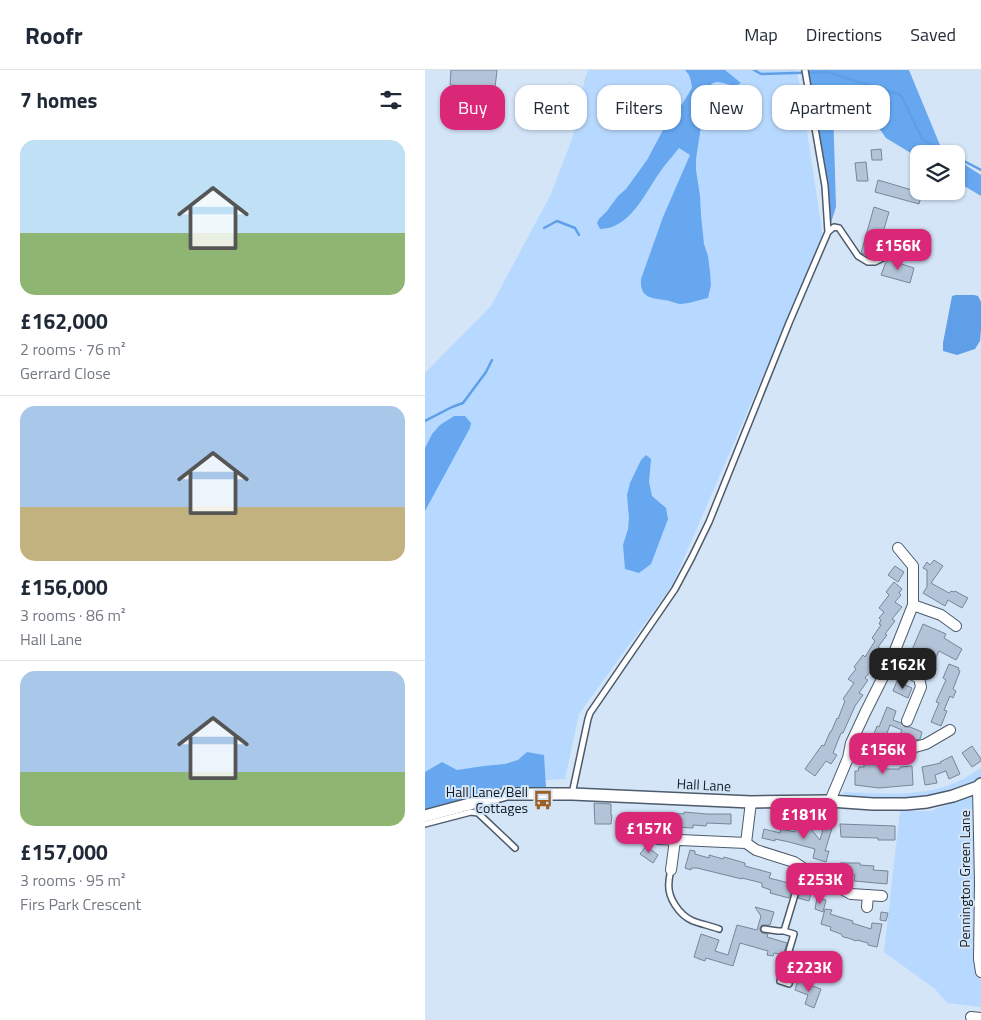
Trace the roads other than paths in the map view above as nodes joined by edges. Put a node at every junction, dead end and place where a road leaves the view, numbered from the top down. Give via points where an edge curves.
1 (805, 70) edge
2 (828, 232) junction
3 (909, 251) dead end
4 (898, 548) dead end
5 (913, 605) junction
6 (956, 626) dead end
7 (890, 663) junction
8 (907, 721) dead end
9 (950, 730) dead end
10 (851, 743) junction
11 (979, 785) edge
12 (571, 794) junction
13 (830, 801) junction
14 (751, 802) junction
15 (425, 816) edge
16 (425, 824) edge
17 (658, 839) dead end
18 (675, 840) junction
19 (746, 843) junction
20 (515, 848) dead end
21 (803, 868) junction
22 (671, 870) joint
23 (869, 895) junction
24 (882, 896) dead end
25 (867, 907) dead end
26 (719, 929) dead end
27 (764, 929) dead end
28 (784, 931) junction
29 (981, 972) edge
30 (789, 984) dead end

1 - 2 lane via 825,186
2 - 3 lane via 834,227 839,228 858,256 868,262
2 - 12 lane via 697,548 675,589 590,713
4 - 5 street via 913,566
5 - 6 street
5 - 7 street
7 - 8 street via 919,678 921,687
7 - 10 street
9 - 10 street via 926,744 897,752 871,750
10 - 13 street
11 - 13 street, Hall Lane via 927,802 873,804
11 - 29 street, Pennington Green Lane
12 - 14 street, Hall Lane
12 - 15 street, Hall Lane via 507,794
13 - 14 street, Hall Lane
14 - 19 street
16 - 20 lane via 478,813
17 - 18 street
18 - 19 street
18 - 22 street
19 - 21 street
21 - 23 street via 851,894
21 - 28 lane
22 - 26 lane via 669,891 678,910 691,920
23 - 24 street
23 - 25 street
27 - 28 lane
28 - 30 lane via 793,934 780,981

